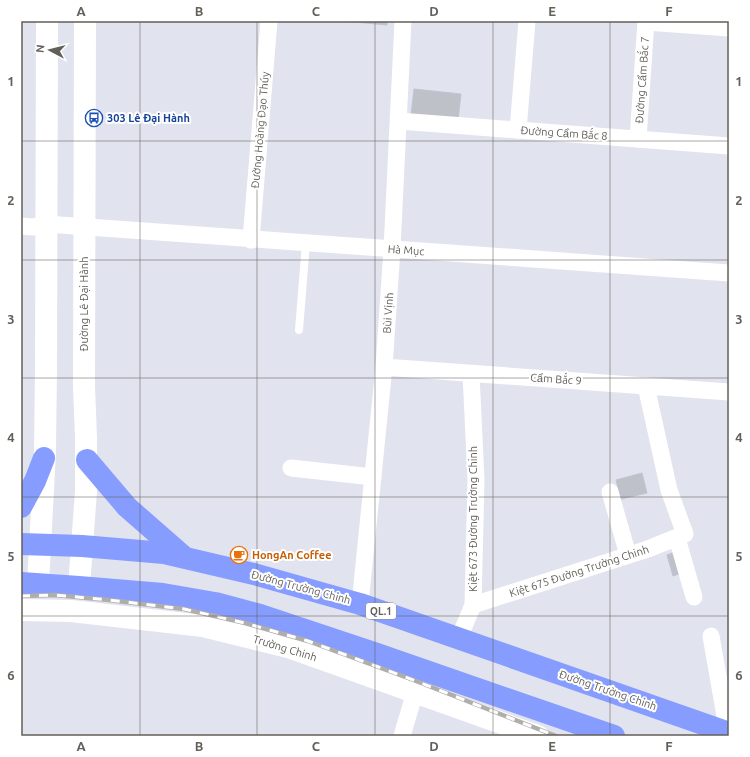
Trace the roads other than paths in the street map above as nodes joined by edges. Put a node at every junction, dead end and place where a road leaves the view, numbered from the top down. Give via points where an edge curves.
1 (47, 21) edge
2 (85, 21) edge
3 (270, 21) edge
4 (404, 21) edge
5 (527, 21) edge
6 (646, 22) edge
7 (729, 28) edge
8 (398, 120) junction
9 (518, 130) junction
10 (638, 139) junction
11 (729, 146) edge
12 (46, 224) junction
13 (21, 226) edge
14 (84, 227) junction
15 (251, 240) junction
16 (306, 243) junction
17 (392, 249) junction
18 (729, 273) edge
19 (299, 330) dead end
20 (384, 367) junction
21 (471, 374) junction
22 (646, 386) junction
23 (729, 392) edge
24 (44, 458) junction
25 (87, 460) junction
26 (291, 468) dead end
27 (373, 477) junction
28 (610, 492) dead end
29 (21, 507) edge
30 (681, 536) junction
31 (31, 544) edge
32 (82, 546) junction
33 (628, 555) junction
34 (184, 557) junction
35 (30, 584) edge
36 (79, 587) junction
37 (694, 597) dead end
38 (360, 604) junction
39 (473, 605) junction
40 (21, 610) edge
41 (711, 636) dead end
42 (459, 638) junction
43 (415, 692) junction
44 (728, 733) edge
45 (402, 736) edge
46 (538, 736) edge
47 (614, 736) edge

1 - 12 main road
2 - 14 main road, Đường Lê Đại Hành
3 - 15 street, Đường Hoàng Đạo Thúy
4 - 8 street, Bùi Vịnh
5 - 9 street
6 - 7 street
6 - 10 street, Đường Cẩm Bắc 7
8 - 9 street, Đường Cẩm Bắc 8
8 - 17 street, Bùi Vịnh
9 - 10 street, Đường Cẩm Bắc 8
10 - 11 street, Đường Cẩm Bắc 8
12 - 13 street, Hà Mục
12 - 14 street, Hà Mục
12 - 24 main road
14 - 15 street, Hà Mục
14 - 25 main road, Đường Lê Đại Hành via 84,386
15 - 16 street, Hà Mục
16 - 17 street, Hà Mục
16 - 19 lane
17 - 18 street, Hà Mục
17 - 20 street, Bùi Vịnh
20 - 21 street, Cẩm Bắc 9
20 - 27 street, Bùi Vịnh
21 - 22 street, Cẩm Bắc 9
21 - 39 street, Kiệt 673 Đường Trường Chinh via 476,480
22 - 23 street, Cẩm Bắc 9
22 - 30 street
24 - 29 highway via 36,482
24 - 31 main road
25 - 32 main road, Đường Lê Đại Hành
25 - 34 highway via 127,507
26 - 27 street
27 - 38 street, Bùi Vịnh
28 - 33 street
30 - 33 street, Kiệt 675 Đường Trường Chinh
30 - 37 street
31 - 32 highway, Đường Trường Chinh / QL.1
31 - 35 main road
32 - 34 highway, Đường Trường Chinh / QL.1
32 - 36 main road, Đường Lê Đại Hành
33 - 39 street, Kiệt 675 Đường Trường Chinh
34 - 38 highway, Đường Trường Chinh / QL.1
35 - 36 highway
36 - 47 highway via 163,594 215,602 260,615
38 - 42 highway, Đường Trường Chinh / QL.1
39 - 42 street, Kiệt 673 Đường Trường Chinh
40 - 43 main road, Trường Chinh via 71,611 203,626 288,647
41 - 44 street
42 - 44 highway, Đường Trường Chinh / QL.1
43 - 45 street
43 - 46 main road, Trường Chinh

